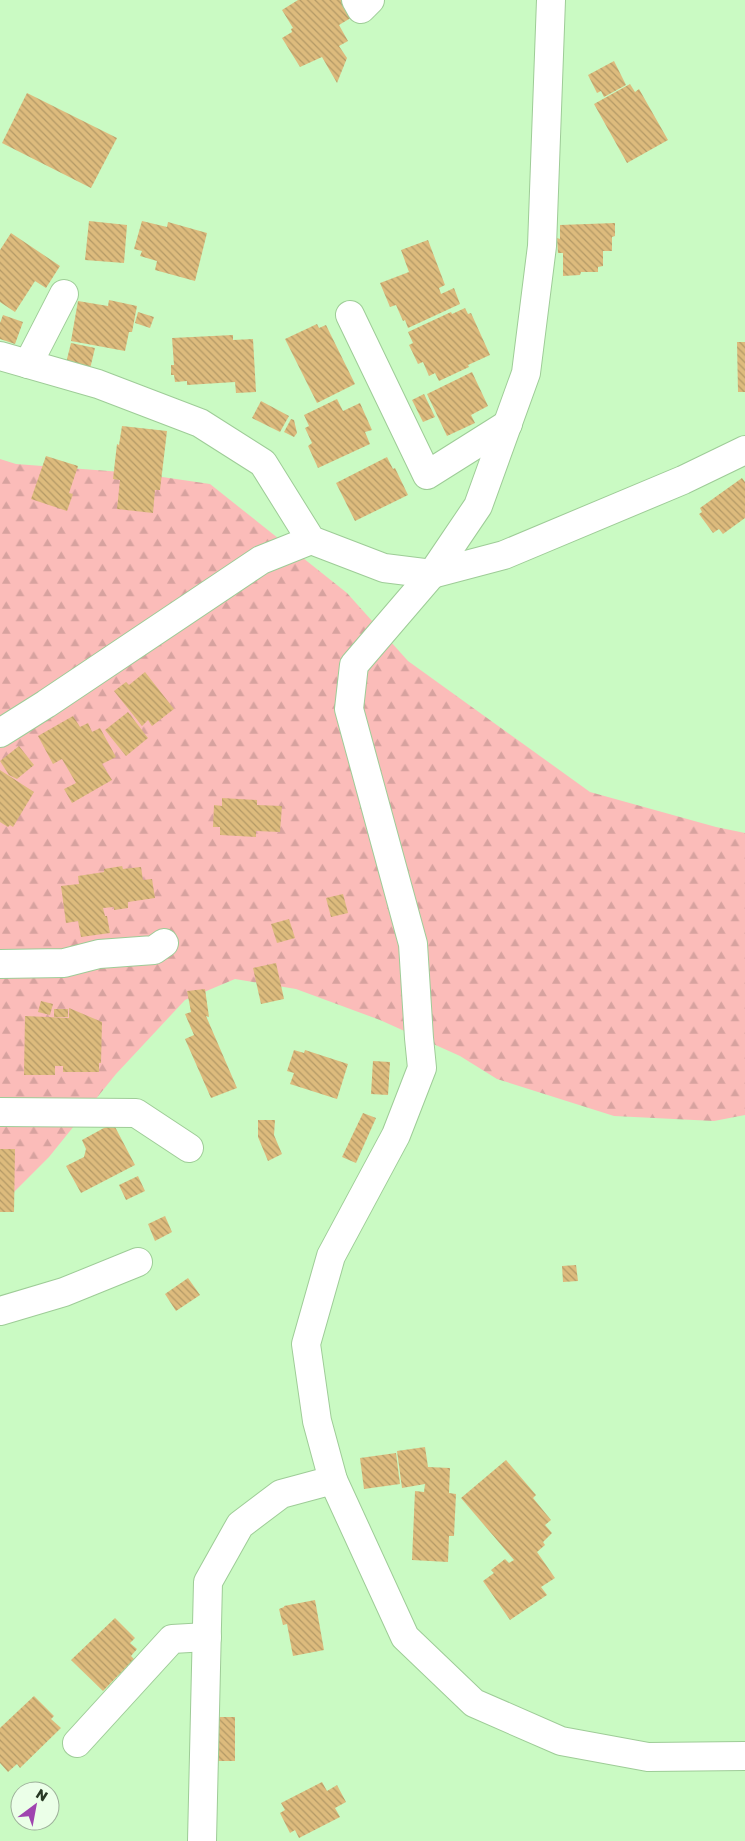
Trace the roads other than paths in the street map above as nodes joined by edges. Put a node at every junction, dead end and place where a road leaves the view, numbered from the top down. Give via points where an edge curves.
1 (356, 0) edge
2 (370, 0) edge
3 (551, 0) edge
4 (64, 294) dead end
5 (350, 315) dead end
6 (0, 356) edge
7 (28, 364) junction
8 (508, 424) junction
9 (745, 450) edge
10 (311, 540) junction
11 (432, 574) junction
12 (0, 733) edge
13 (164, 943) dead end
14 (0, 964) edge
15 (0, 1112) edge
16 (189, 1148) dead end
17 (138, 1262) dead end
18 (0, 1311) edge
19 (333, 1480) junction
20 (207, 1637) junction
21 (77, 1743) dead end
22 (745, 1756) edge
23 (202, 1841) edge

1 - 2 street via 362,9
3 - 8 street via 542,246 526,373
4 - 7 street
5 - 8 street via 427,475
6 - 7 street
7 - 10 street via 98,384 200,423 263,463
8 - 11 street via 478,506
9 - 11 street via 683,480 504,555
10 - 11 street via 384,568
10 - 12 street via 260,560
11 - 19 street via 354,665 349,709 413,944 422,1068 396,1135 331,1256 306,1344 317,1420
13 - 14 street via 154,950 99,954 64,963
15 - 16 street via 136,1113
17 - 18 street via 64,1292
19 - 20 street via 281,1494 240,1525 208,1582
19 - 22 street via 405,1637 474,1703 561,1741 648,1757
20 - 21 street via 172,1639
20 - 23 street

